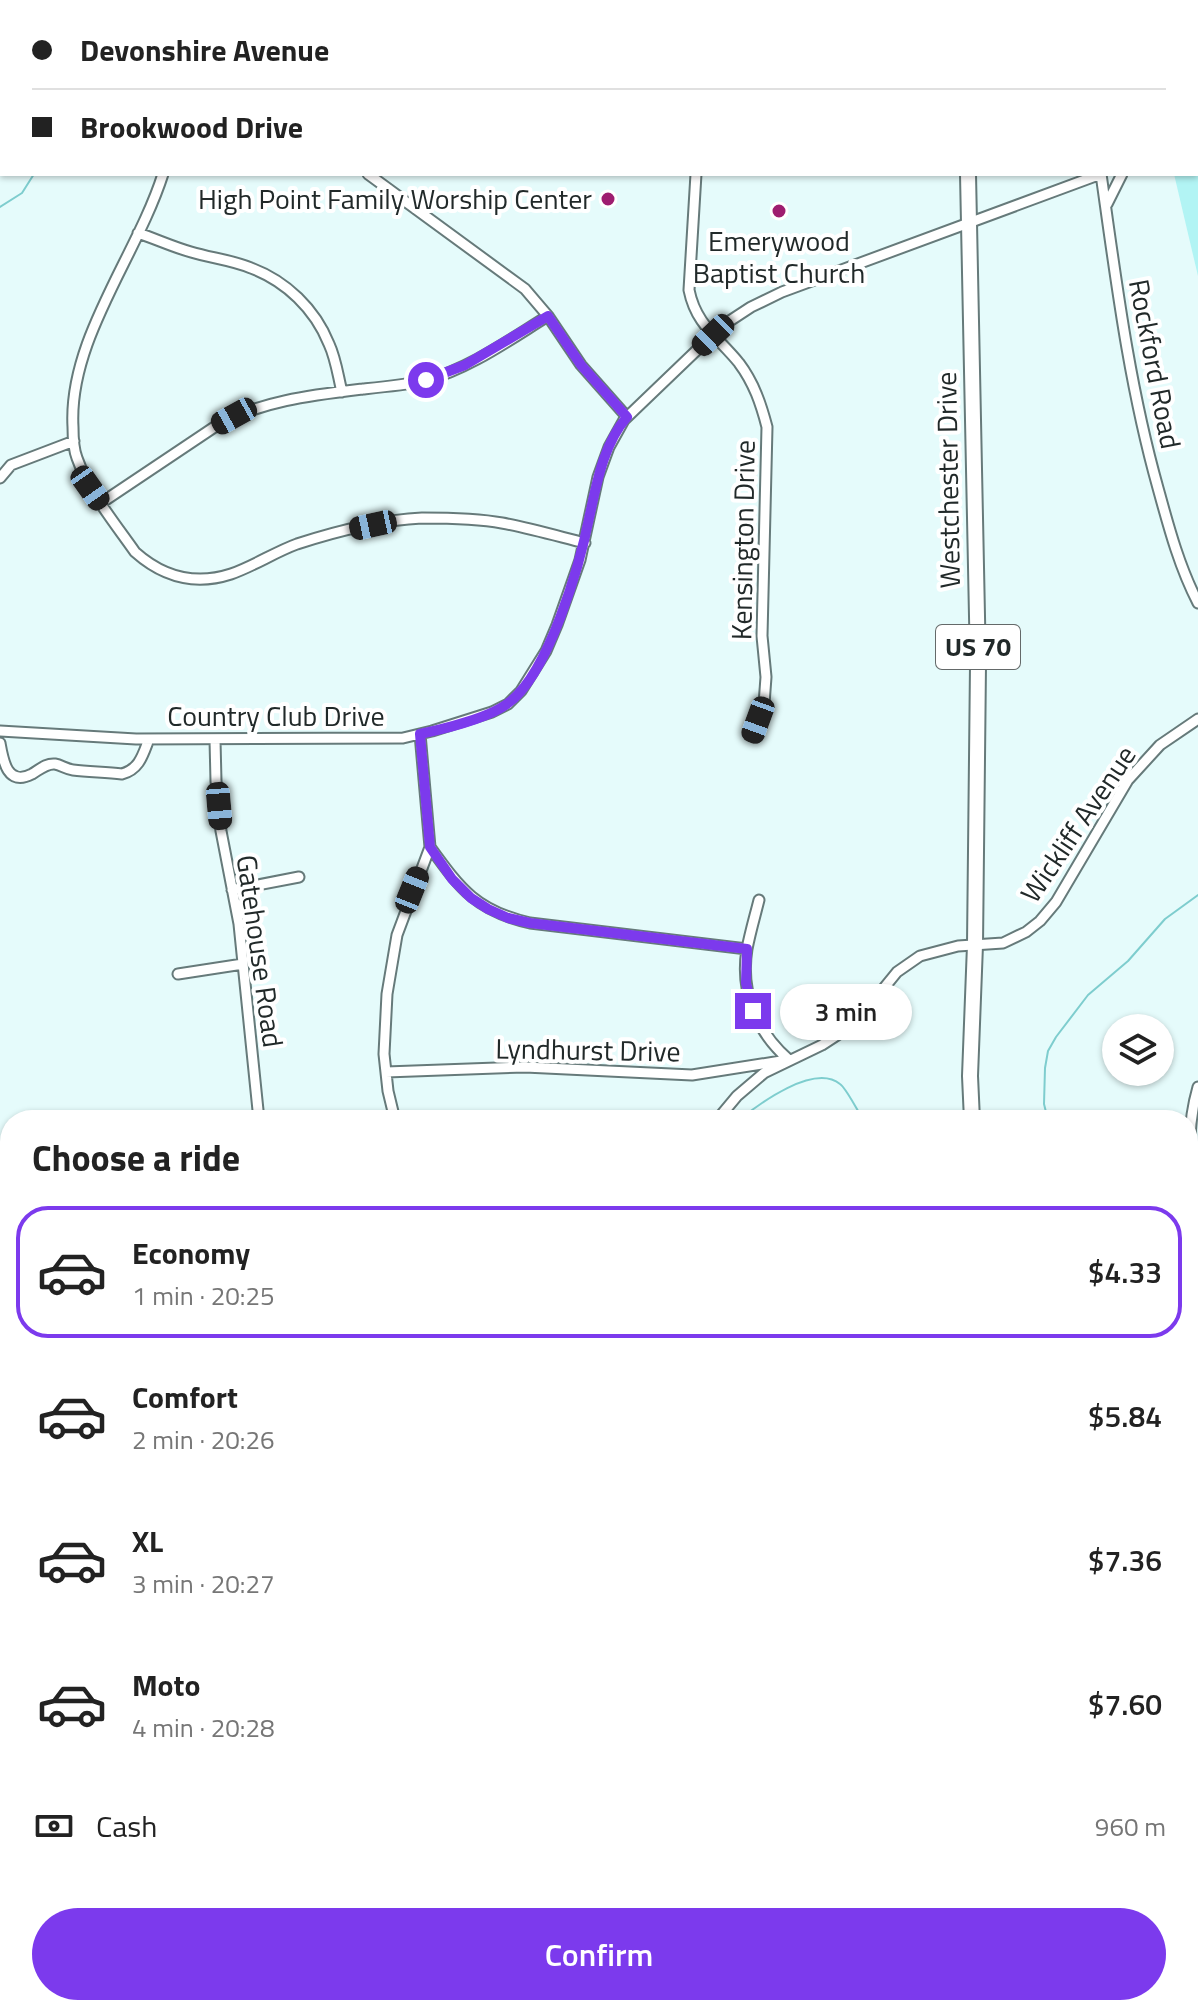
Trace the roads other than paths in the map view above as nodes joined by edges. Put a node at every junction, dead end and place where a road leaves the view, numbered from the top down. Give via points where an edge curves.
1 (162, 176) edge
2 (371, 176) edge
3 (696, 176) edge
4 (968, 176) edge
5 (1096, 176) edge
6 (1101, 176) edge
7 (1121, 176) edge
8 (1106, 207) junction
9 (969, 223) junction
10 (138, 233) junction
11 (548, 316) junction
12 (713, 335) junction
13 (342, 392) junction
14 (627, 417) junction
15 (74, 441) junction
16 (0, 478) edge
17 (101, 503) junction
18 (585, 543) junction
19 (1198, 603) edge
20 (1198, 719) edge
21 (0, 731) edge
22 (420, 734) junction
23 (752, 736) dead end
24 (149, 739) junction
25 (215, 740) junction
26 (0, 743) edge
27 (430, 847) junction
28 (299, 877) dead end
29 (232, 890) junction
30 (759, 900) dead end
31 (975, 945) junction
32 (747, 949) junction
33 (243, 964) junction
34 (178, 974) dead end
35 (789, 1060) junction
36 (386, 1072) junction
37 (1198, 1087) edge
38 (258, 1110) edge
39 (393, 1110) edge
40 (725, 1110) edge
41 (972, 1110) edge
42 (1192, 1110) edge

1 - 10 street
2 - 11 street via 525,289
3 - 12 street, Kensington Drive via 689,290 696,314
4 - 9 main road, Westchester Drive / US 70
5 - 9 street, Country Club Drive
6 - 8 street, Rockford Road
7 - 8 street
8 - 19 street, Rockford Road via 1148,454 1176,555
9 - 12 street, Country Club Drive via 782,292
9 - 31 main road, Westchester Drive / US 70 via 978,665
10 - 13 street via 249,267 287,288 325,333
10 - 15 street via 82,355 73,398
11 - 13 street via 443,375
11 - 14 street via 581,365
12 - 14 street, Country Club Drive
12 - 23 street, Kensington Drive via 750,380 767,427 762,636 766,677 764,704
13 - 17 street via 234,416
14 - 18 street, Country Club Drive via 598,477
15 - 16 street via 11,465
15 - 17 street via 90,488
17 - 18 street via 143,559 166,574 191,579 231,574 331,534 416,519 499,522
18 - 22 street, Country Club Drive via 546,651 521,691 492,712
20 - 31 street, Wickliff Avenue via 1160,745 1128,780 1040,921 1006,942
21 - 24 street, Country Club Drive
22 - 25 street, Country Club Drive
22 - 27 street
24 - 25 street, Country Club Drive
24 - 26 street via 131,772 54,764 22,777 3,764
25 - 29 street, Gatehouse Road via 221,831
27 - 32 street via 471,898 508,918
27 - 36 street via 397,935 387,994
28 - 29 street
29 - 33 street, Gatehouse Road
30 - 32 street
31 - 35 street, Wickliff Avenue via 920,956 897,972 845,1030
31 - 41 main road, Westchester Drive / US 70
32 - 35 street via 746,983 753,1011 767,1038
33 - 34 street
33 - 38 street, Gatehouse Road
35 - 36 street, Lyndhurst Drive via 692,1075 525,1067
35 - 40 street, Wickliff Avenue via 764,1073
36 - 39 street
37 - 42 street

